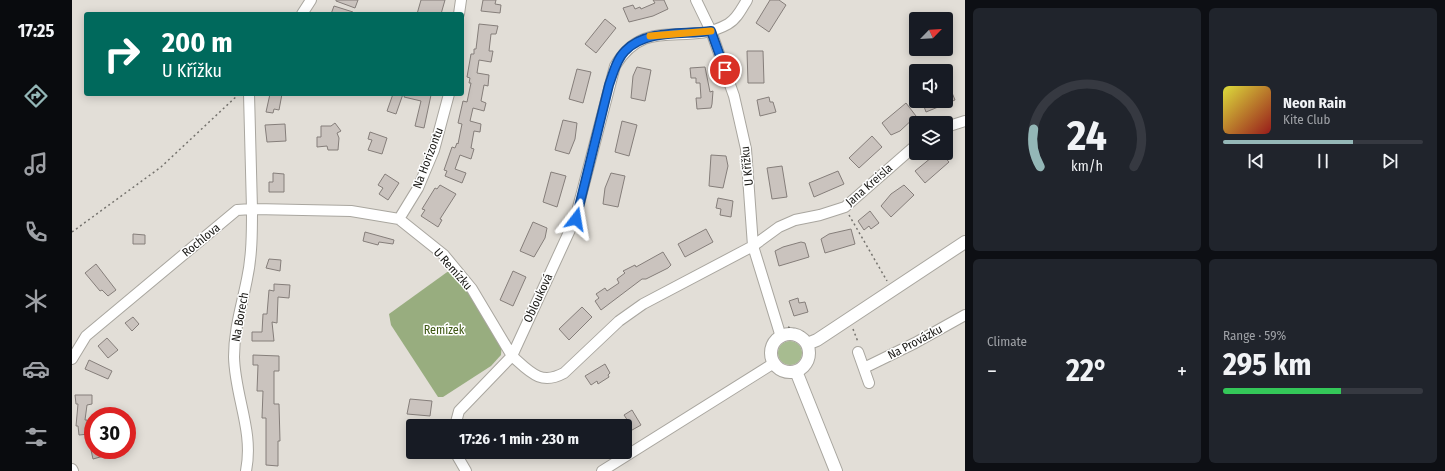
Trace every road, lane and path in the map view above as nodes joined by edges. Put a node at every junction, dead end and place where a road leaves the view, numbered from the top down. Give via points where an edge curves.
1 (311, 0) edge
2 (461, 0) edge
3 (696, 0) edge
4 (748, 0) edge
5 (303, 12) edge
6 (459, 12) edge
7 (711, 31) junction
8 (237, 96) edge
9 (249, 96) edge
10 (448, 96) edge
11 (965, 121) edge
12 (953, 125) edge
13 (909, 151) edge
14 (845, 206) junction
15 (252, 209) junction
16 (399, 219) junction
17 (72, 232) edge
18 (965, 242) edge
19 (753, 246) junction
20 (893, 289) junction
21 (965, 315) edge
22 (852, 325) dead end
23 (783, 332) junction
24 (808, 339) junction
25 (858, 352) joint
26 (512, 356) junction
27 (72, 359) edge
28 (774, 363) junction
29 (864, 368) junction
30 (796, 371) junction
31 (869, 383) dead end
32 (457, 419) edge
33 (460, 459) edge
34 (246, 471) edge
35 (466, 471) edge
36 (602, 471) edge
37 (836, 471) edge

1 - 5 street
2 - 6 street
3 - 7 street, U Křížku
4 - 7 street via 729,24
7 - 19 street, U Křížku via 734,96 746,149
7 - 26 street, Oblouková via 652,36 637,41 624,51 615,66 609,85 576,219
8 - 17 path via 161,167
9 - 15 street
10 - 16 street, Na Horizontu via 434,150 418,188
11 - 12 street
13 - 14 street, Jana Kreisla
14 - 19 street, Jana Kreisla via 795,220 779,227
14 - 20 path via 878,268
15 - 16 street, U Remízku via 351,211
15 - 27 street, Rochlova via 237,210 86,336
15 - 34 street, Na Borech via 251,248 235,332 234,357 237,389 248,432 250,454
16 - 26 street, U Remízku via 444,255 472,289
18 - 20 street
19 - 23 street, U Křížku
19 - 26 street via 643,304 619,321 564,373 554,378 533,375
20 - 24 street via 829,332
21 - 29 street, Na Provázku
22 - 25 path via 859,346
23 - 24 path
23 - 24 street
23 - 28 street via 773,346
24 - 30 street via 808,360
25 - 29 street
26 - 32 street via 459,411
28 - 30 street via 784,371
28 - 36 street
29 - 31 street
30 - 37 street
33 - 35 street

